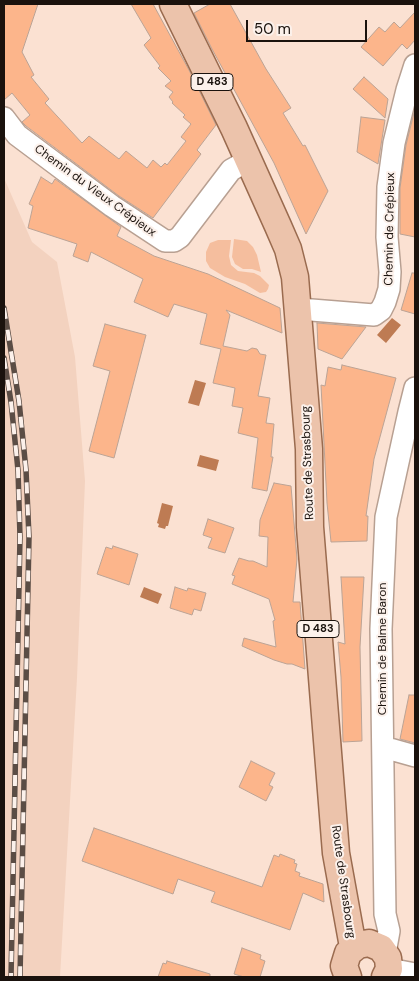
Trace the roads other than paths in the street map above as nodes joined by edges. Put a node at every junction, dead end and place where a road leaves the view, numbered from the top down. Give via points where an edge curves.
1 (174, 4) edge
2 (415, 65) edge
3 (411, 92) edge
4 (4, 118) edge
5 (249, 160) junction
6 (299, 309) junction
7 (415, 388) edge
8 (383, 747) junction
9 (415, 756) edge
10 (376, 958) edge
11 (415, 974) edge
12 (348, 977) edge

1 - 5 main road, Route de Strasbourg / D 483
2 - 3 street, Chemin de Crépieux
3 - 6 street, Chemin de Crépieux via 394,143 388,187 390,272 385,302 374,315
4 - 5 street, Chemin du Vieux Crépieux via 17,135 165,241 180,237 231,170
5 - 6 main road, Route de Strasbourg / D 483 via 288,249
6 - 10 main road, Route de Strasbourg / D 483 via 309,449 310,528 336,853
7 - 8 street, Chemin de Balme Baron via 386,517 381,629
8 - 9 street
8 - 10 street, Chemin de Balme Baron via 385,914 388,931
10 - 11 street
10 - 12 main road via 345,960

